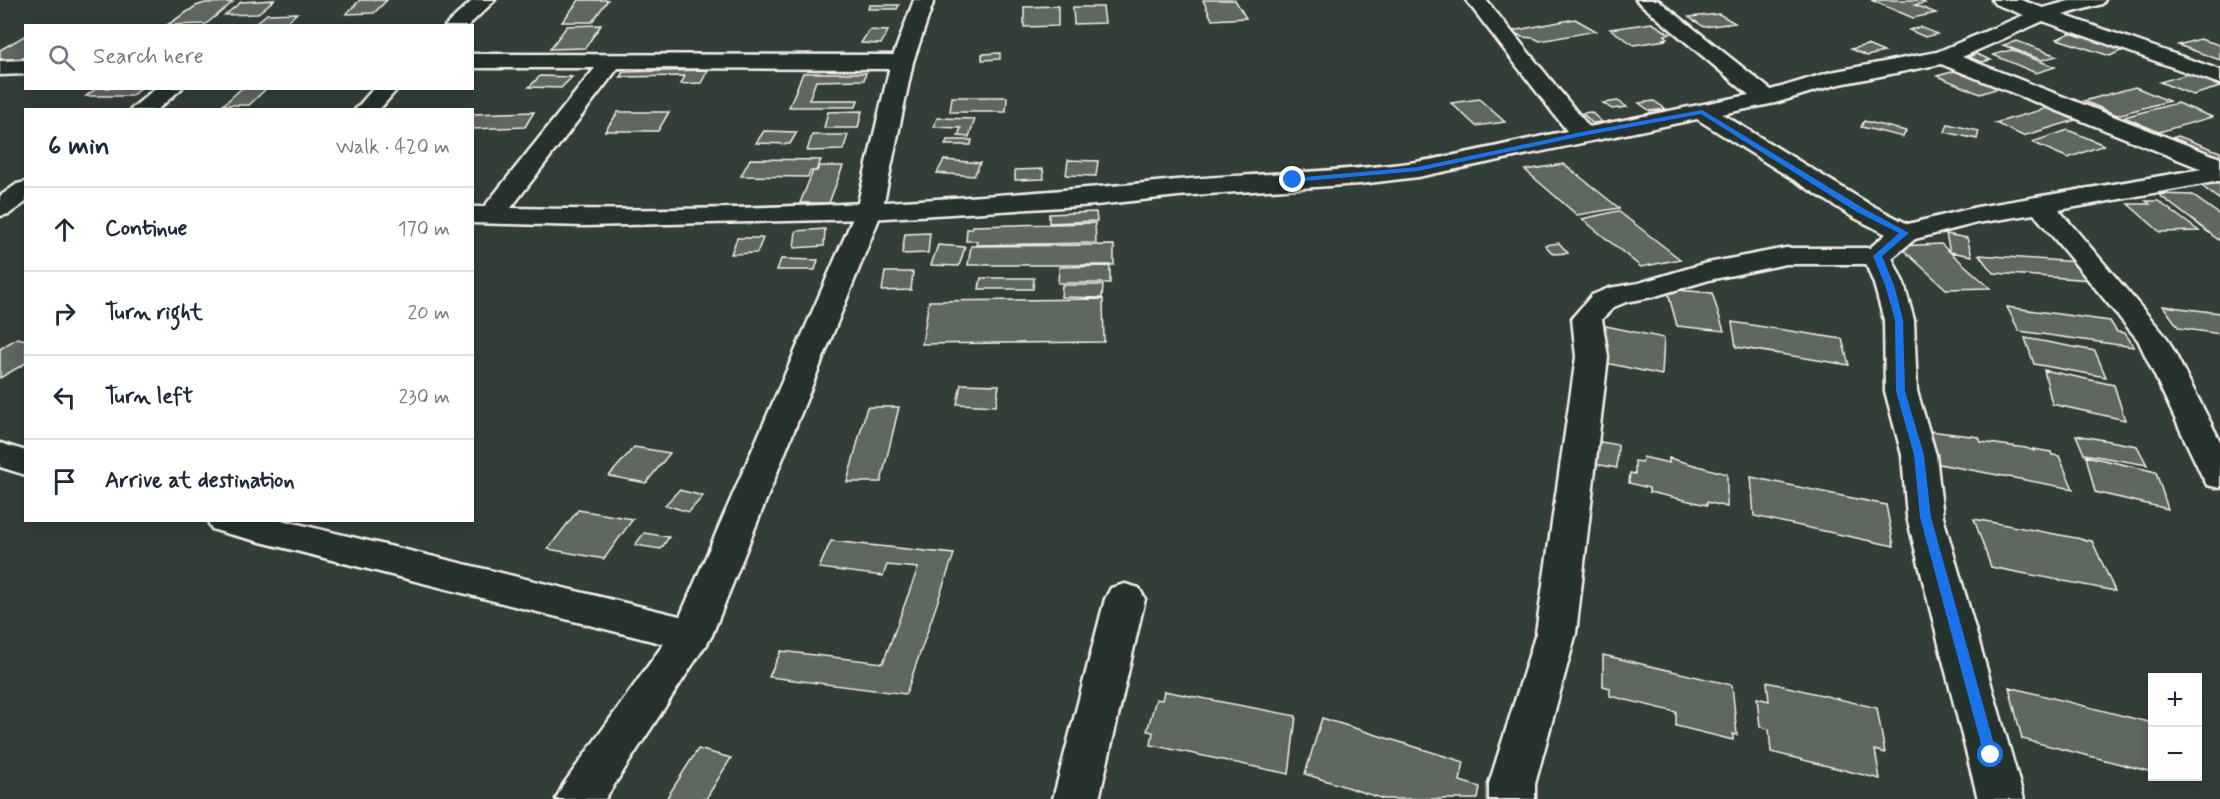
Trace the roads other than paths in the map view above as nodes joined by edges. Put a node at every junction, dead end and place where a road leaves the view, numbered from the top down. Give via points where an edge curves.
1 (485, 0) edge
2 (924, 0) edge
3 (1476, 0) edge
4 (1646, 0) edge
5 (2002, 0) edge
6 (2095, 0) edge
7 (2040, 15) junction
8 (458, 24) edge
9 (1943, 57) junction
10 (474, 61) edge
11 (610, 62) junction
12 (902, 62) junction
13 (24, 67) edge
14 (0, 68) edge
15 (2220, 77) edge
16 (168, 90) edge
17 (385, 90) edge
18 (1767, 98) junction
19 (144, 108) edge
20 (368, 108) edge
21 (1702, 112) junction
22 (1582, 134) junction
23 (2220, 167) edge
24 (2220, 173) edge
25 (24, 191) edge
26 (2042, 206) junction
27 (0, 208) edge
28 (869, 211) junction
29 (482, 215) edge
30 (0, 222) edge
31 (24, 222) edge
32 (1905, 233) junction
33 (1877, 256) junction
34 (0, 455) edge
35 (24, 462) edge
36 (2220, 476) edge
37 (233, 522) edge
38 (1125, 599) dead end
39 (692, 635) junction
40 (579, 799) edge
41 (1076, 799) edge
42 (1512, 799) edge
43 (2001, 799) edge

1 - 8 street
2 - 12 street
3 - 22 street
4 - 18 street
5 - 7 street
6 - 7 street
7 - 9 street
7 - 15 street
9 - 18 street via 1831,79
9 - 23 street
10 - 11 street
11 - 12 street
11 - 29 street
12 - 28 street
13 - 14 street
16 - 19 street
17 - 20 street
18 - 21 street
21 - 22 street
21 - 32 street via 1860,210
22 - 28 street via 1418,169 1360,176
24 - 26 street
25 - 27 street
26 - 32 street via 1977,215
26 - 36 street via 2152,338
28 - 29 street via 585,218
28 - 39 street
30 - 31 street
32 - 33 street
33 - 42 street via 1786,256 1703,273 1619,294 1603,301 1587,318 1592,357 1556,633 1512,784
33 - 43 street via 1899,320 1900,391 1919,455 1925,517
34 - 35 street
37 - 39 street
38 - 41 street
39 - 40 street

